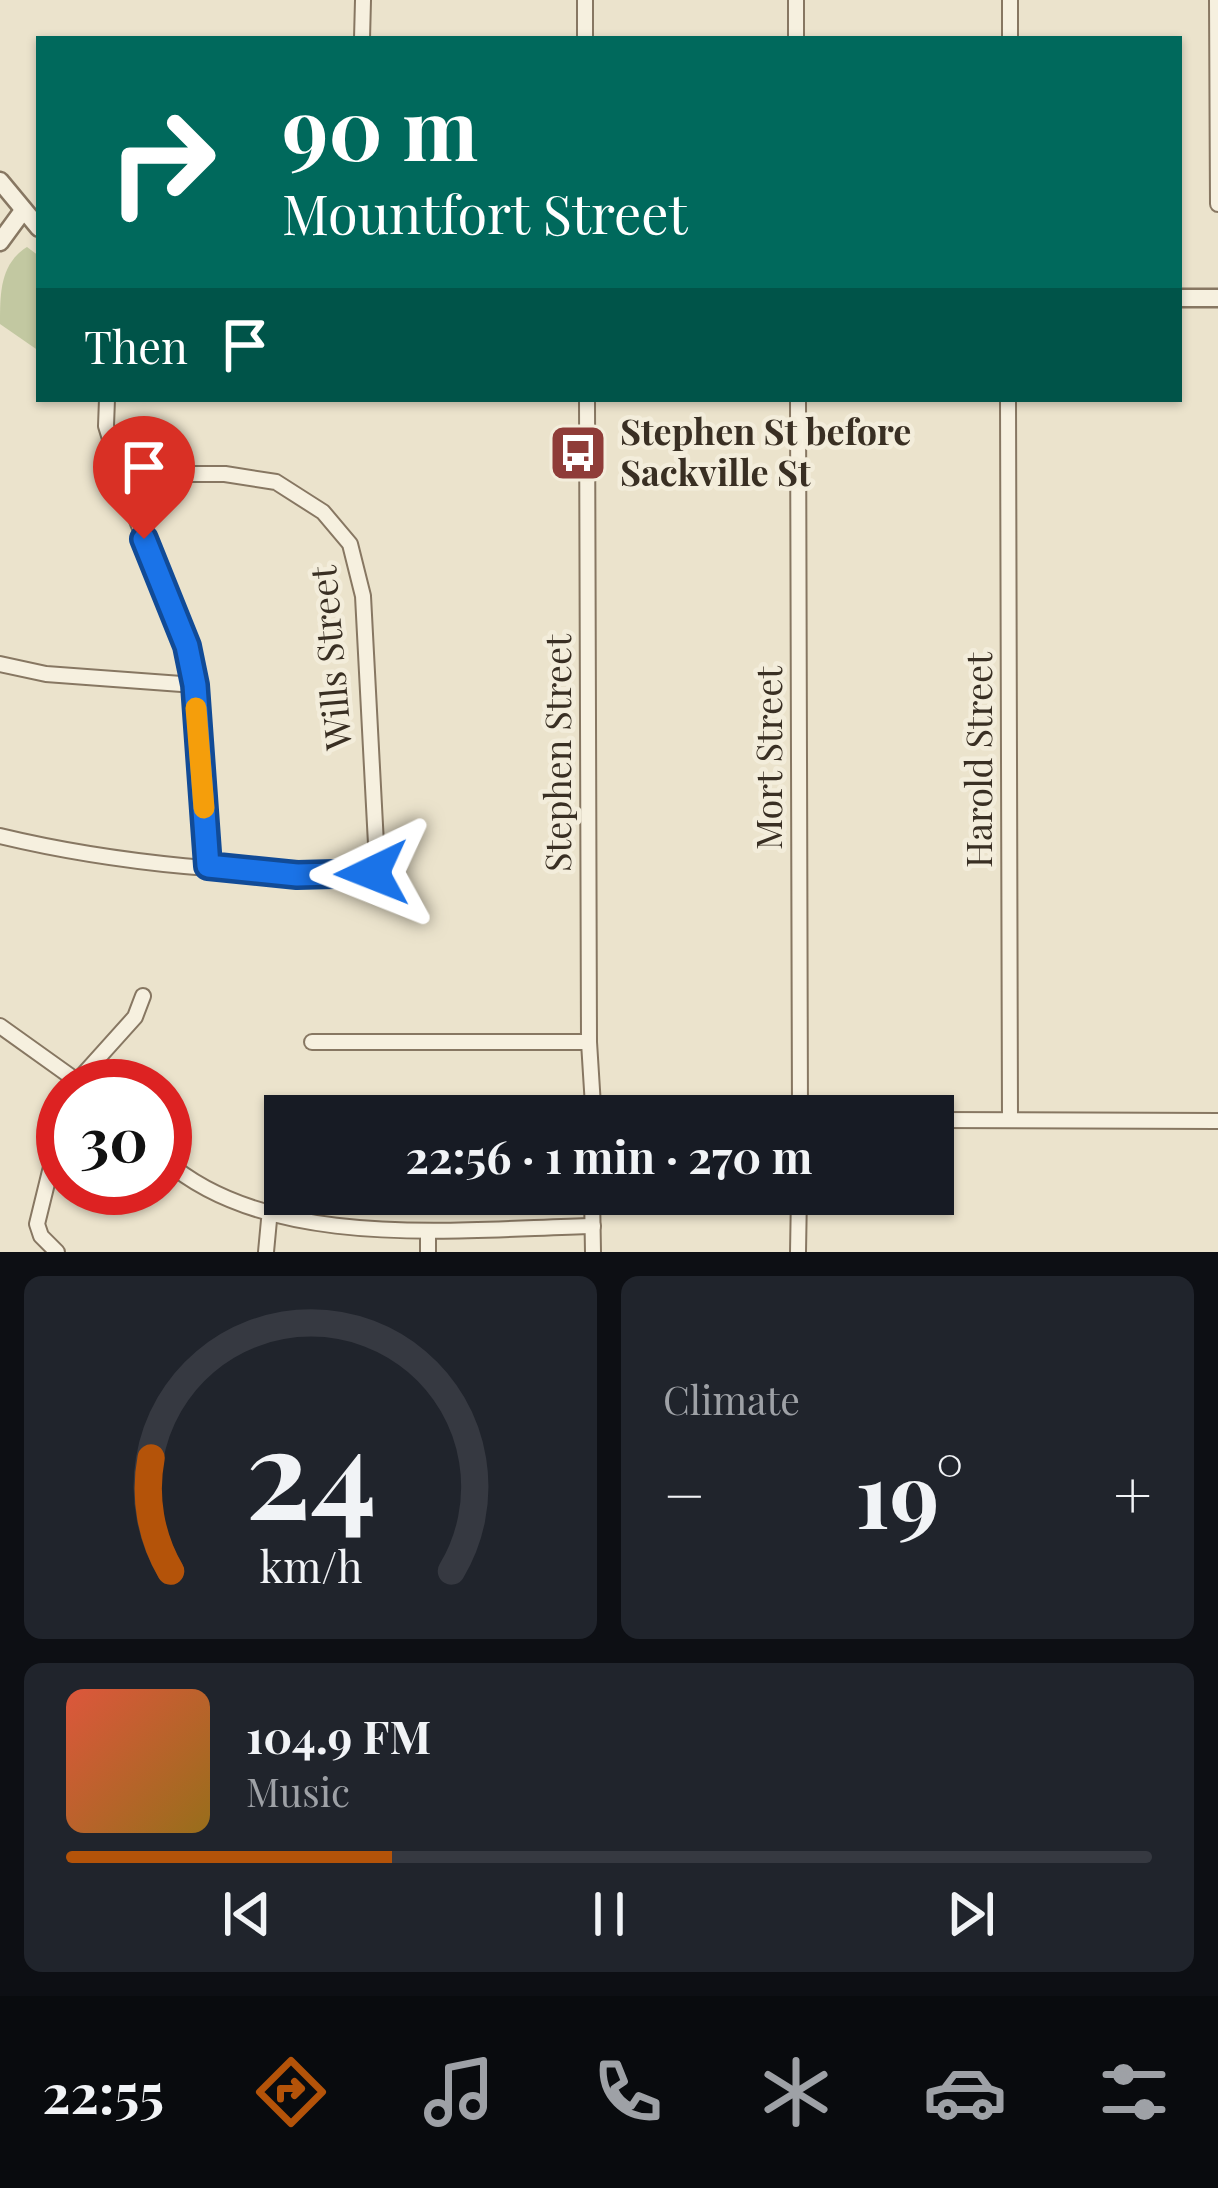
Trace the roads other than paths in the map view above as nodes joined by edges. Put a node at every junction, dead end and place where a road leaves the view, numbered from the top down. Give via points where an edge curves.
1 (363, 0) edge
2 (585, 0) edge
3 (796, 0) edge
4 (1010, 0) edge
5 (1217, 0) edge
6 (362, 36) edge
7 (585, 36) edge
8 (796, 36) edge
9 (1010, 36) edge
10 (0, 181) edge
11 (1218, 204) edge
12 (22, 212) junction
13 (36, 225) edge
14 (0, 242) edge
15 (1182, 298) edge
16 (1218, 298) edge
17 (107, 402) edge
18 (587, 402) edge
19 (798, 402) edge
20 (1008, 402) edge
21 (123, 474) junction
22 (0, 664) edge
23 (195, 685) junction
24 (0, 836) edge
25 (208, 866) junction
26 (143, 996) dead end
27 (0, 1026) edge
28 (312, 1042) dead end
29 (589, 1042) junction
30 (44, 1059) edge
31 (99, 1059) edge
32 (587, 1095) edge
33 (800, 1095) edge
34 (954, 1120) edge
35 (1010, 1120) junction
36 (1218, 1121) edge
37 (192, 1179) edge
38 (39, 1215) edge
39 (592, 1215) edge
40 (799, 1215) edge
41 (269, 1220) junction
42 (592, 1226) junction
43 (428, 1232) junction
44 (57, 1252) edge
45 (266, 1252) edge
46 (428, 1252) edge
47 (593, 1252) edge
48 (798, 1252) edge

1 - 6 street
2 - 7 street
3 - 8 street
4 - 9 street
5 - 11 street
10 - 12 street
12 - 13 street
12 - 14 street
15 - 16 street
17 - 21 street via 106,426
18 - 29 street, Stephen Street
19 - 33 street, Mort Street
20 - 35 street, Harold Street
21 - 23 street
21 - 25 street, Wills Street via 276,482 323,512 350,544 363,596 372,873
22 - 23 street
23 - 25 street
24 - 25 street via 68,852
26 - 31 street
27 - 30 street
28 - 29 street
29 - 32 street, Stephen Street
34 - 35 street
35 - 36 street
37 - 41 street
38 - 44 street via 40,1237
39 - 42 street
40 - 48 street
41 - 43 street via 316,1230
41 - 45 street
42 - 43 street
42 - 47 street
43 - 46 street

